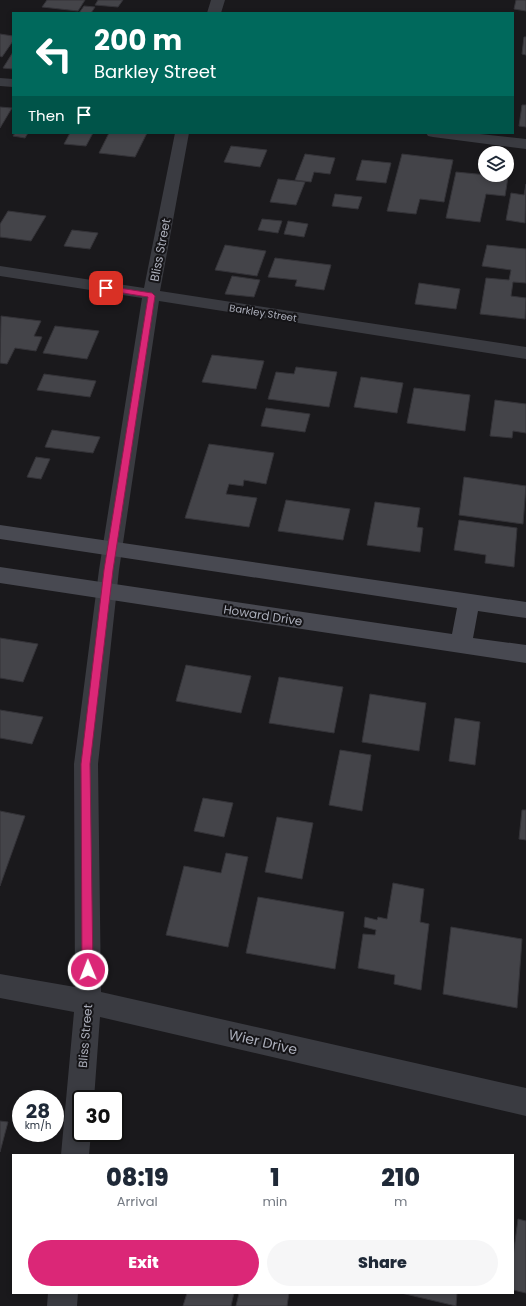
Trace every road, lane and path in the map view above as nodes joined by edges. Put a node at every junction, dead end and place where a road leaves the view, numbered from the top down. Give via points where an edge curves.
1 (218, 0) edge
2 (214, 12) edge
3 (0, 82) edge
4 (12, 83) edge
5 (182, 134) edge
6 (441, 134) edge
7 (526, 144) edge
8 (0, 272) edge
9 (152, 296) junction
10 (526, 353) edge
11 (0, 532) edge
12 (112, 549) junction
13 (0, 575) edge
14 (106, 591) junction
15 (469, 602) junction
16 (526, 610) edge
17 (460, 644) junction
18 (526, 654) edge
19 (0, 986) edge
20 (88, 1002) junction
21 (526, 1102) edge
22 (75, 1154) edge
23 (63, 1294) edge
24 (62, 1306) edge

1 - 2 street
3 - 4 street
5 - 9 street, Bliss Street
6 - 7 street
8 - 9 street, Barkley Street
9 - 10 street, Barkley Street
9 - 12 street, Bliss Street
11 - 12 main road
12 - 14 street, Bliss Street
12 - 15 main road
13 - 14 main road, Howard Drive
14 - 17 main road, Howard Drive
14 - 20 street, Bliss Street via 86,764
15 - 16 main road
15 - 17 main road
17 - 18 main road, Howard Drive
19 - 20 street, Wier Drive
20 - 21 street, Wier Drive
20 - 22 street, Bliss Street
23 - 24 street

